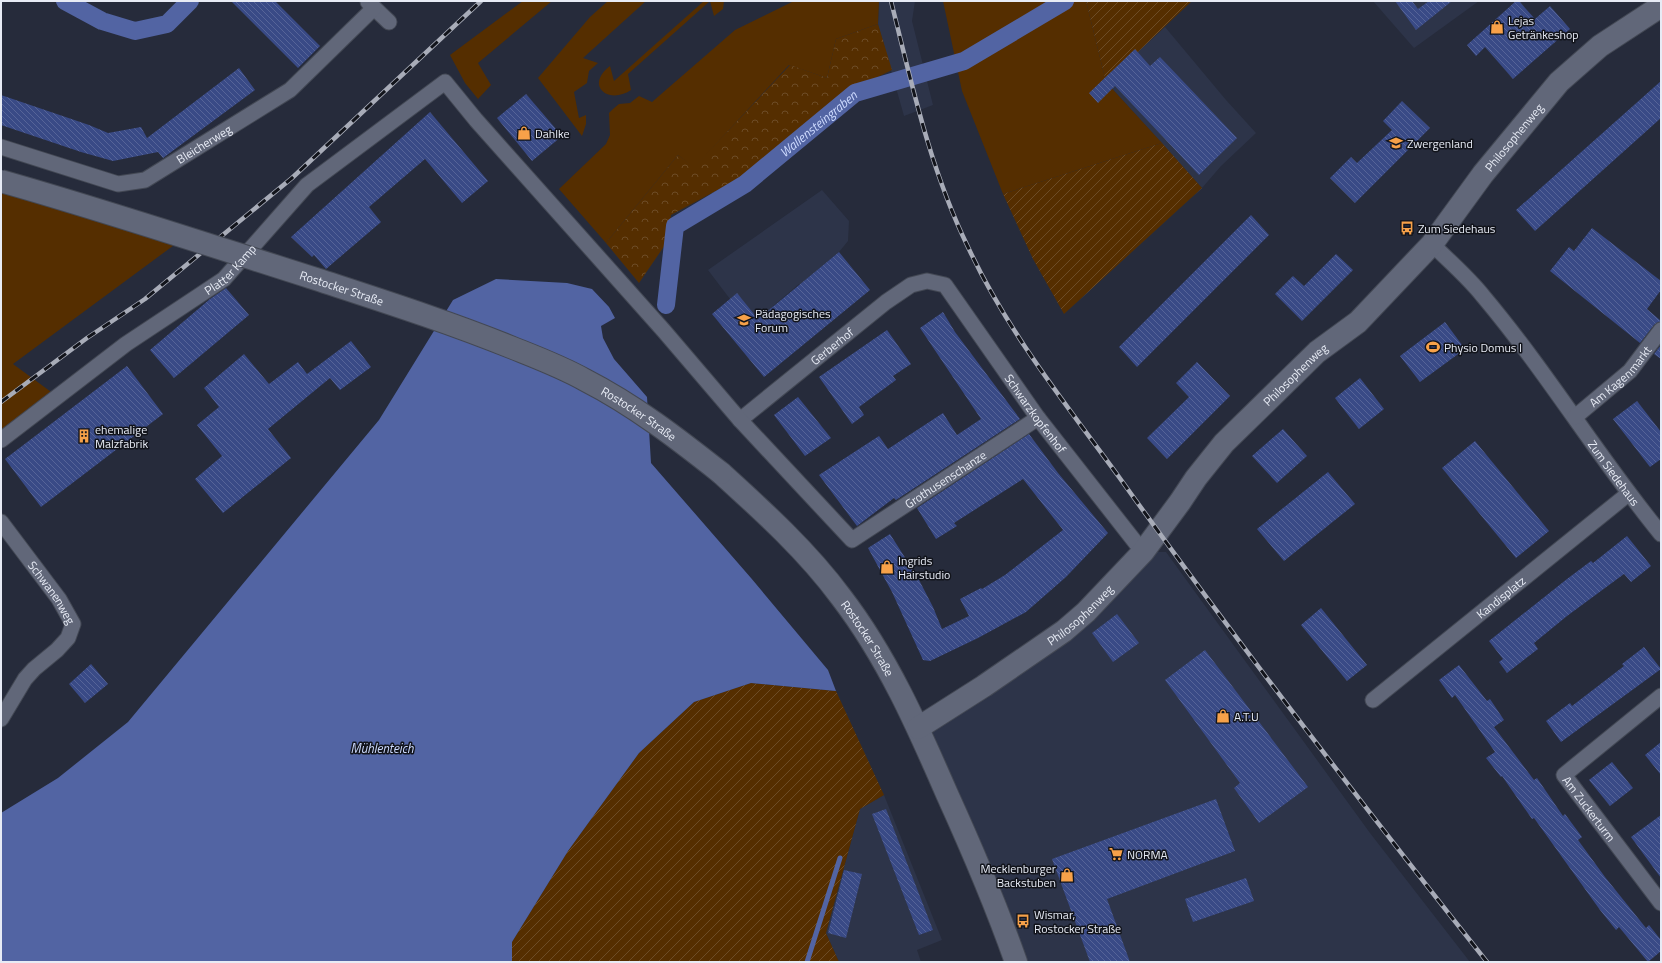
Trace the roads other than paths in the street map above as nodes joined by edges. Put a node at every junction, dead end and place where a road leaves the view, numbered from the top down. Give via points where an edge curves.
1 (371, 4) edge
2 (1661, 6) edge
3 (389, 22) dead end
4 (1, 147) edge
5 (1, 181) edge
6 (1432, 244) junction
7 (927, 281) joint
8 (1661, 330) edge
9 (1575, 417) junction
10 (1038, 418) junction
11 (740, 420) junction
12 (1, 440) edge
13 (1628, 494) junction
14 (1, 522) edge
15 (1661, 534) edge
16 (1143, 552) junction
17 (1661, 696) edge
18 (1373, 700) dead end
19 (1, 719) edge
20 (918, 728) junction
21 (1661, 903) edge
22 (1016, 962) edge

1 - 3 street
1 - 4 street, Bleicherweg via 290,90 145,180 118,184
2 - 6 main road, Philosophenweg via 1600,46 1559,82 1483,174
5 - 20 main road, Rostocker Straße, bridge via 378,299 488,338 556,365 588,381 677,438 721,473 803,552 841,596 868,634 897,684
6 - 9 street, Zum Siedehaus via 1482,295 1548,378
6 - 16 main road, Philosophenweg via 1358,322 1317,352 1224,443
7 - 10 street, Schwarzkopfenhof via 946,285
7 - 11 street, Gerberhof via 911,285 886,302
8 - 9 street, Am Kagenmarkt via 1630,371
9 - 13 street, Zum Siedehaus
10 - 11 street, Grothusenschanze via 852,540
10 - 16 street, Schwarzkopfenhof
11 - 12 street, Platter Kamp via 445,82 307,185 224,279 126,344
13 - 15 street, Zum Siedehaus
13 - 18 street, Kandisplatz
14 - 19 street, Schwanenweg via 59,600 73,624 68,638 25,679
16 - 20 main road, Philosophenweg via 1086,612 1064,631
17 - 21 street, Am Zuckerturm via 1564,775
20 - 22 main road, Rostocker Straße via 977,863

